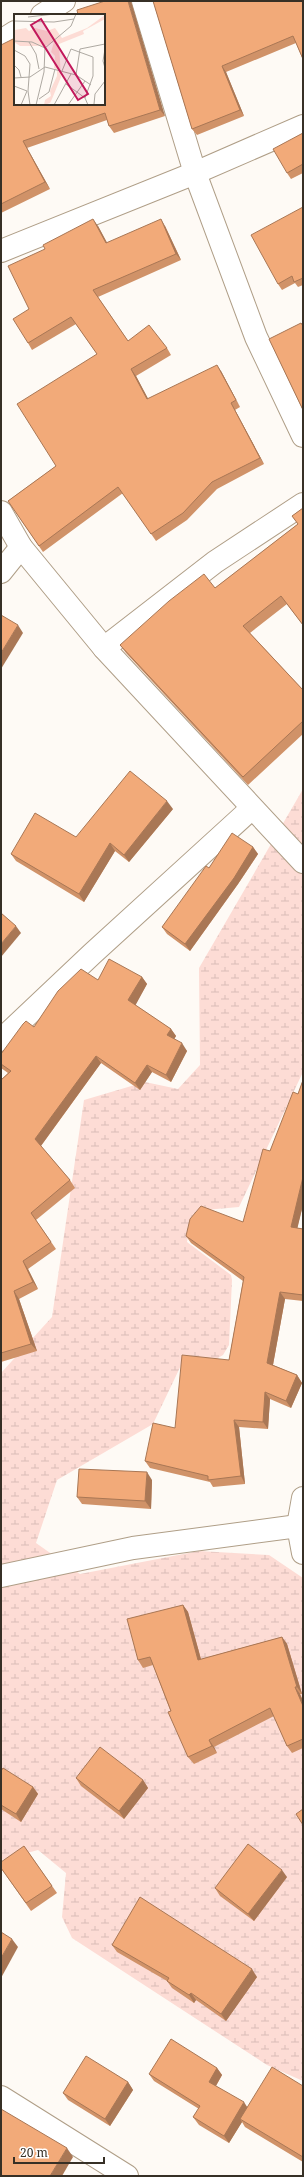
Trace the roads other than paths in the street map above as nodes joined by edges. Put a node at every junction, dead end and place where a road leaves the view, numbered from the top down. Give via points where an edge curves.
1 (64, 1) edge
2 (143, 1) edge
3 (44, 14) edge
4 (14, 33) edge
5 (1, 41) edge
6 (303, 126) edge
7 (194, 173) junction
8 (1, 251) edge
9 (303, 436) edge
10 (303, 504) edge
11 (1, 512) edge
12 (21, 547) junction
13 (1, 572) edge
14 (104, 648) junction
15 (251, 808) junction
16 (303, 862) edge
17 (1, 1040) edge
18 (303, 1498) edge
19 (298, 1526) junction
20 (303, 1553) edge
21 (1, 1576) edge
22 (1, 2096) edge
23 (127, 2176) edge

1 - 3 street
2 - 7 street
4 - 5 street
6 - 7 street
7 - 8 street
7 - 9 street via 256,337
10 - 14 street via 215,562
11 - 12 street
12 - 13 street
12 - 14 street
14 - 15 street
15 - 16 street
15 - 17 street
18 - 19 street
19 - 20 street
19 - 21 street via 133,1548
22 - 23 street

